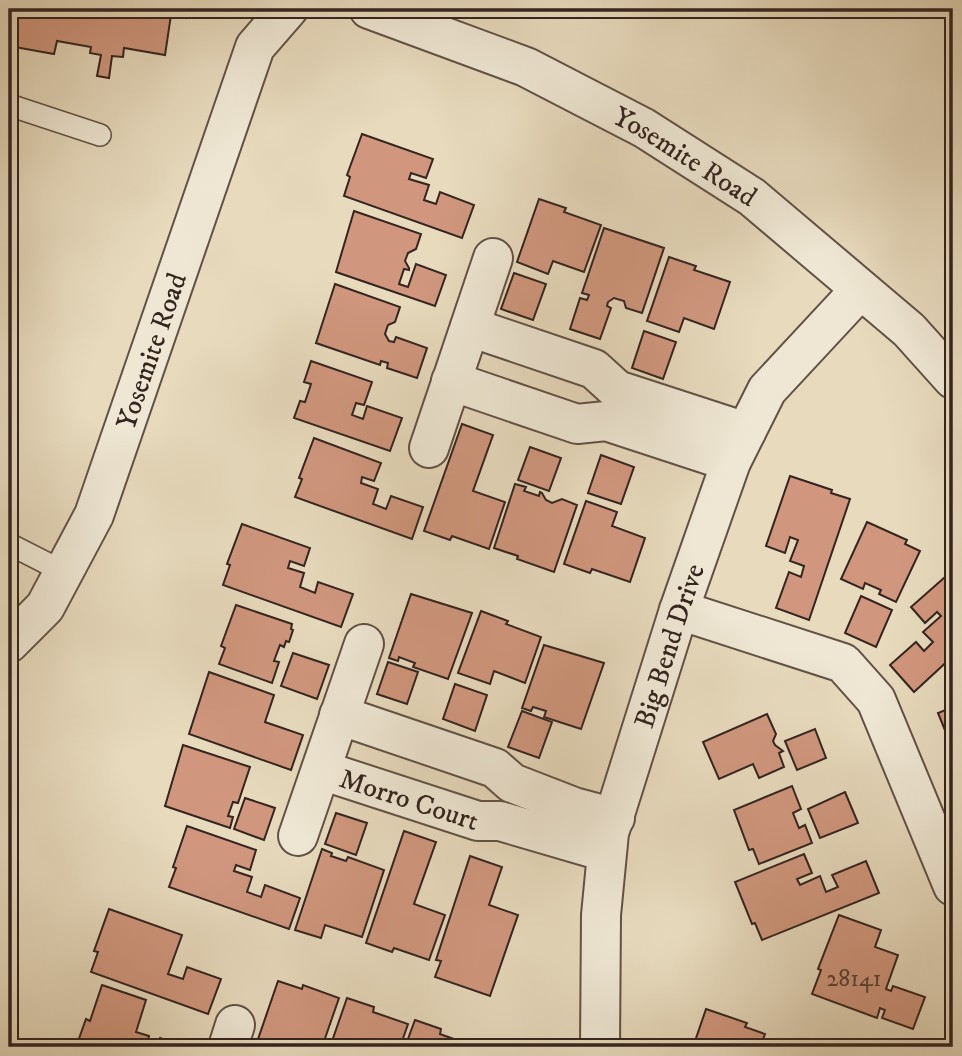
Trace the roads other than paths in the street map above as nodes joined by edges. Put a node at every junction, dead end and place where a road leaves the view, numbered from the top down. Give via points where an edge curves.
1 (369, 9) edge
2 (282, 12) edge
3 (9, 105) edge
4 (100, 135) dead end
5 (493, 258) dead end
6 (860, 290) junction
7 (470, 327) junction
8 (953, 379) edge
9 (452, 381) junction
10 (611, 405) junction
11 (738, 447) junction
12 (429, 449) dead end
13 (9, 544) edge
14 (64, 572) junction
15 (679, 610) junction
16 (9, 643) edge
17 (364, 644) dead end
18 (340, 715) junction
19 (321, 770) junction
20 (512, 783) junction
21 (500, 821) junction
22 (611, 835) junction
23 (298, 836) dead end
24 (953, 886) edge
25 (600, 1047) edge

1 - 6 street, Yosemite Road via 526,67 644,128 752,197
2 - 14 street, Yosemite Road via 255,47 94,515
3 - 4 lane
5 - 7 street
6 - 8 street, Yosemite Road via 909,330
6 - 11 street, Big Bend Drive via 767,390
7 - 9 street
7 - 10 street via 594,369
9 - 10 street via 577,424
9 - 12 street
10 - 11 street
11 - 15 street, Big Bend Drive
13 - 14 lane
14 - 16 street, Yosemite Road via 45,607
15 - 22 street, Big Bend Drive
15 - 24 street via 843,663 876,700
17 - 18 street, Morro Court
18 - 19 street, Morro Court
18 - 20 street, Morro Court via 495,768
19 - 21 street, Morro Court via 478,821
19 - 23 street, Morro Court
20 - 21 street, Morro Court
20 - 22 street, Morro Court via 574,807
21 - 22 street, Morro Court
22 - 25 street, Big Bend Drive via 601,915

